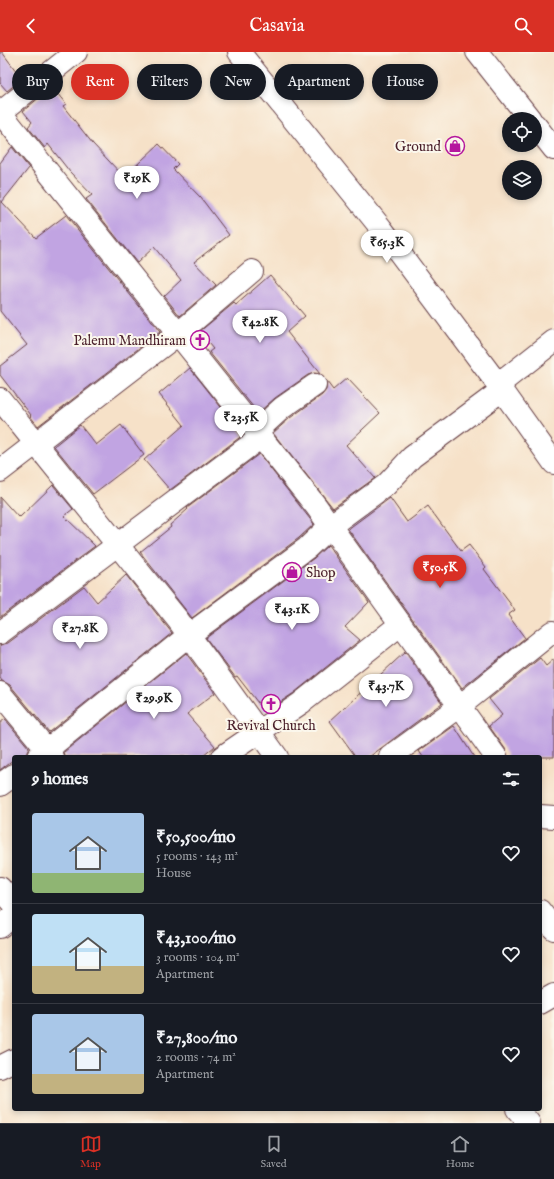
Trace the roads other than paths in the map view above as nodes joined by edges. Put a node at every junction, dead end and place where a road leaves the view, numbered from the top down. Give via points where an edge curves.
1 (76, 52) edge
2 (238, 52) edge
3 (477, 52) edge
4 (524, 112) edge
5 (0, 113) edge
6 (542, 134) edge
7 (554, 149) edge
8 (252, 272) dead end
9 (178, 334) junction
10 (554, 341) edge
11 (315, 385) dead end
12 (500, 387) junction
13 (0, 399) edge
14 (259, 434) junction
15 (36, 443) junction
16 (554, 462) edge
17 (0, 471) edge
18 (330, 526) junction
19 (117, 545) junction
20 (400, 624) junction
21 (552, 632) dead end
22 (0, 633) edge
23 (189, 635) junction
24 (0, 693) edge
25 (460, 706) junction
26 (259, 732) junction
27 (46, 754) edge
28 (225, 755) edge
29 (276, 755) edge
30 (393, 755) edge
31 (495, 755) edge
32 (12, 776) edge
33 (0, 785) edge
34 (542, 816) edge
35 (554, 817) edge
36 (0, 888) edge
37 (12, 903) edge
38 (542, 914) edge
39 (12, 917) edge
40 (0, 927) edge
41 (554, 929) edge
42 (554, 995) edge
43 (542, 1002) edge
44 (12, 1061) edge
45 (0, 1066) edge
46 (519, 1111) edge
47 (529, 1123) edge

1 - 5 street
2 - 12 street via 381,228
3 - 4 street
5 - 9 street
6 - 7 street
8 - 9 street
9 - 14 street
9 - 15 street
10 - 12 street
11 - 14 street via 282,408
12 - 16 street
12 - 18 street via 412,457 386,486
13 - 15 street
14 - 18 street
14 - 19 street via 213,474
15 - 17 street
15 - 19 street
18 - 20 street
18 - 23 street via 307,548
19 - 22 street
19 - 23 street
20 - 25 street
20 - 26 street via 301,703
21 - 25 street
23 - 26 street
23 - 27 street
24 - 27 street
25 - 30 street
25 - 31 street
26 - 28 street
26 - 29 street
32 - 33 street
34 - 35 street
36 - 37 street
38 - 41 street
39 - 40 street
42 - 43 street
44 - 45 street
46 - 47 street

